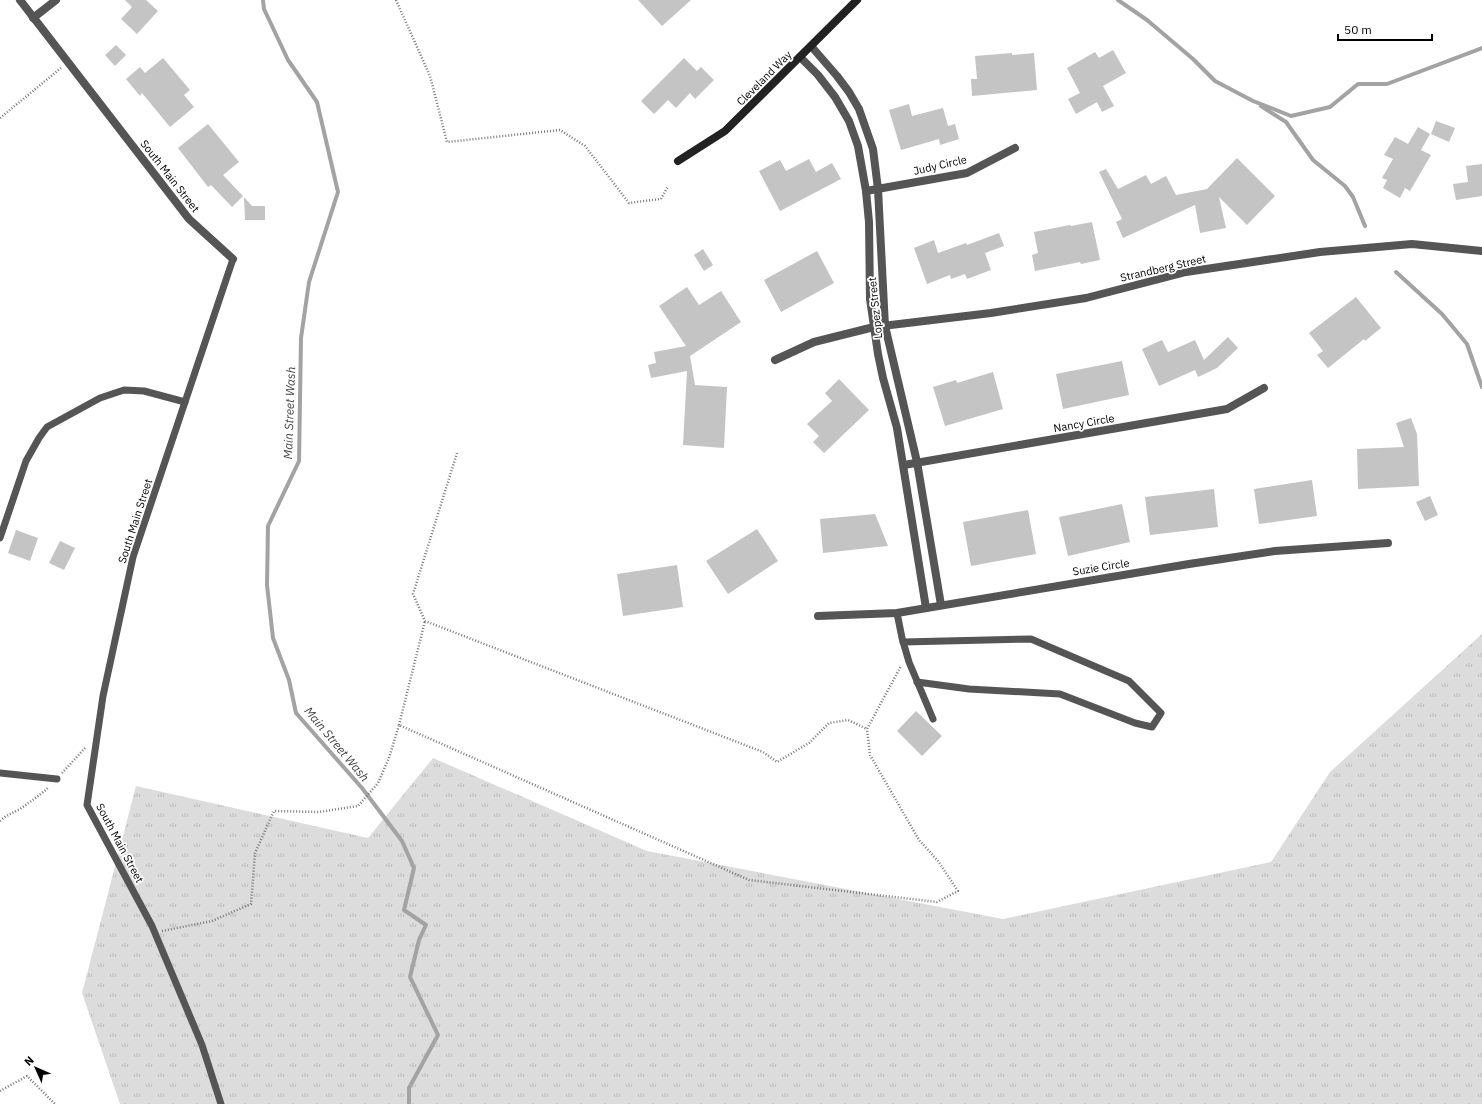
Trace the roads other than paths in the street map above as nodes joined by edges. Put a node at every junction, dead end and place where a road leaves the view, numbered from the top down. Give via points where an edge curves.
1 (20, 0) edge
2 (56, 0) edge
3 (857, 0) edge
4 (33, 18) junction
5 (811, 46) junction
6 (800, 57) junction
7 (1015, 148) dead end
8 (678, 161) dead end
9 (878, 189) junction
10 (866, 191) junction
11 (1482, 251) edge
12 (233, 259) joint
13 (885, 326) junction
14 (874, 327) junction
15 (774, 360) dead end
16 (1264, 388) dead end
17 (185, 402) junction
18 (917, 462) junction
19 (904, 465) junction
20 (0, 538) edge
21 (1388, 543) dead end
22 (941, 605) junction
23 (926, 608) junction
24 (897, 613) junction
25 (818, 616) dead end
26 (903, 642) junction
27 (917, 682) junction
28 (933, 719) dead end
29 (0, 773) edge
30 (57, 779) dead end
31 (221, 1104) edge

1 - 4 street, South Main Street
2 - 4 street
3 - 5 street, Cleveland Way
4 - 12 street, South Main Street via 188,219
5 - 6 street, Cleveland Way
5 - 9 street, Lopez Street via 837,76 859,109 873,149
6 - 8 street, Cleveland Way via 725,131
6 - 10 street, Lopez Street via 836,97 849,121 858,146
7 - 9 street, Judy Circle via 967,173
9 - 10 street, Judy Circle
9 - 13 street, Lopez Street
10 - 14 street, Lopez Street via 870,299
11 - 13 street, Strandberg Street via 1412,244 1320,252 1186,272 1086,298
12 - 17 lane, South Main Street
13 - 14 street, Strandberg Street
13 - 18 street, Lopez Street
14 - 15 street, Strandberg Street via 814,342
14 - 19 street, Lopez Street via 883,378
16 - 18 street, Nancy Circle via 1227,408
17 - 20 lane via 144,391 124,390 100,398 47,427 26,461
17 - 31 lane, South Main Street via 133,557 103,696 87,805 155,932 202,1045
18 - 19 street, Nancy Circle
18 - 22 street, Lopez Street
19 - 23 street, Lopez Street
21 - 22 street, Suzie Circle via 1275,551
22 - 23 street, Suzie Circle
23 - 24 street, Suzie Circle
24 - 25 street, Suzie Circle
24 - 26 lane
26 - 27 lane
26 - 27 lane via 1031,639 1129,681 1161,713 1152,728 1060,694 969,689
27 - 28 lane
29 - 30 lane

